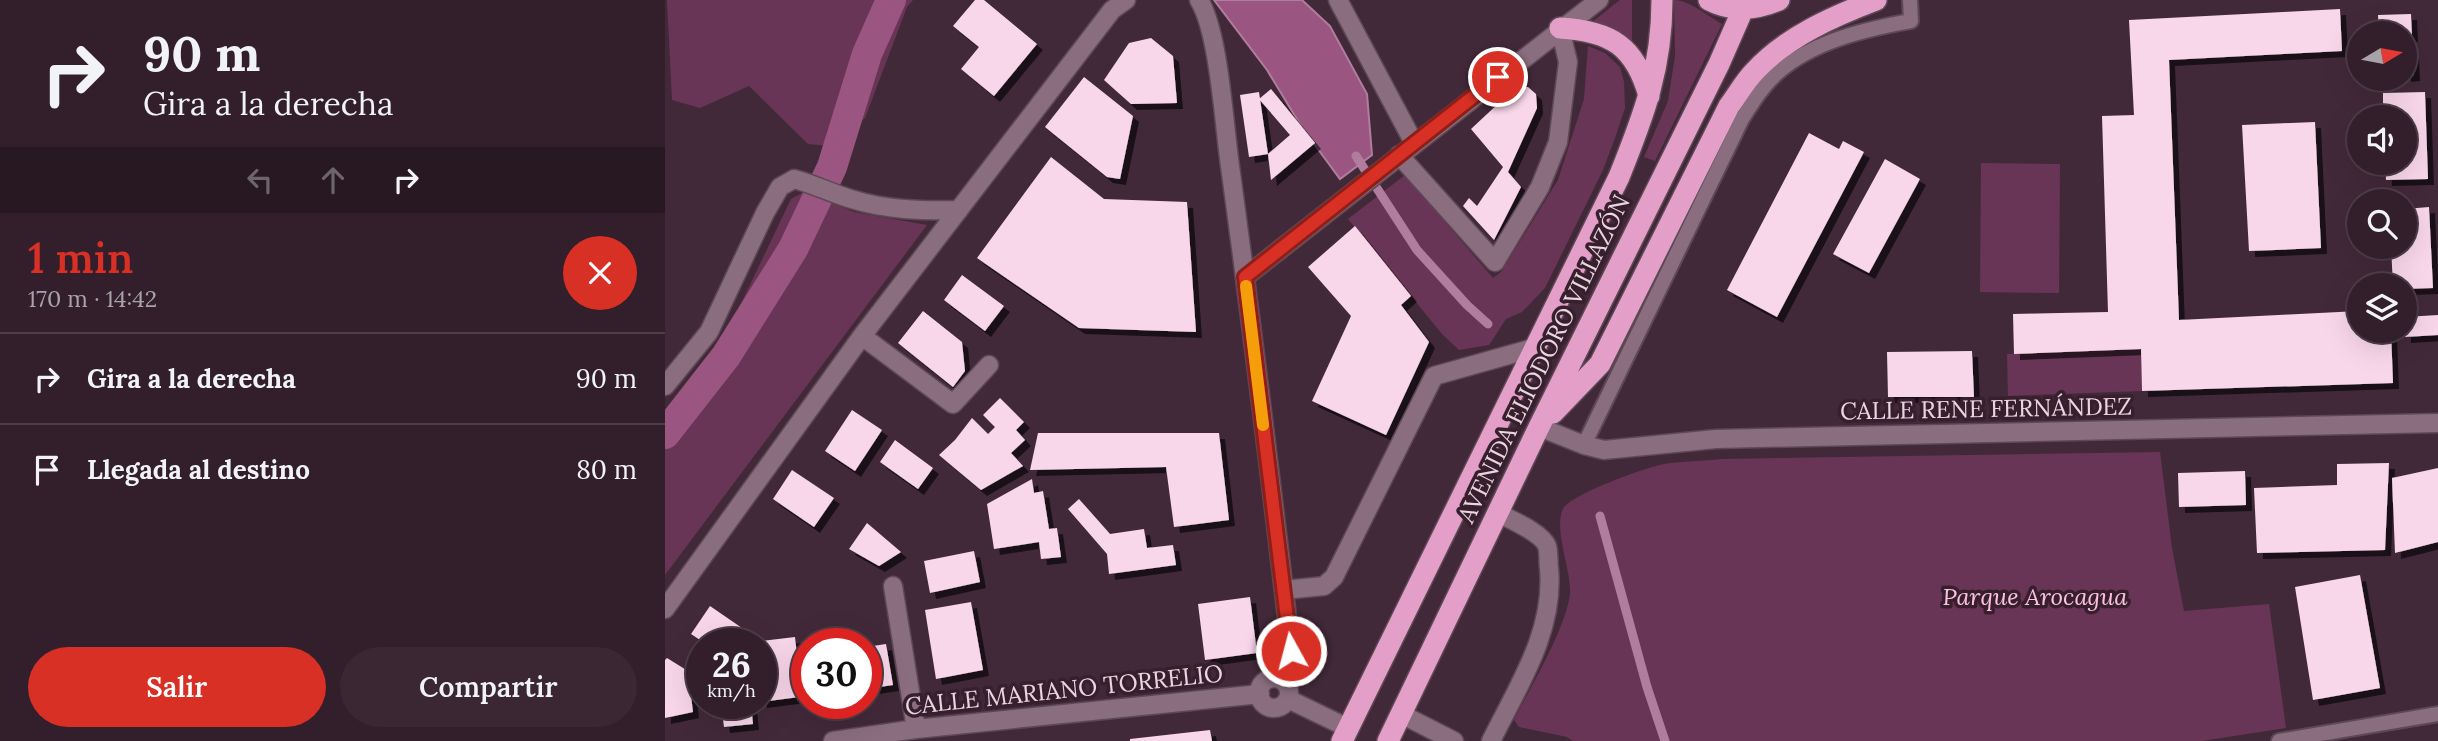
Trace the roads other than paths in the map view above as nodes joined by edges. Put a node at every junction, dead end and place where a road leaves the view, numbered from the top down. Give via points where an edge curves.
1 (1126, 0) edge
2 (1199, 0) edge
3 (1338, 0) edge
4 (1662, 0) edge
5 (1709, 0) edge
6 (1779, 0) edge
7 (1876, 0) edge
8 (1910, 0) edge
9 (1592, 3) edge
10 (1745, 4) edge
11 (1560, 28) junction
12 (1650, 97) junction
13 (1414, 143) junction
14 (1399, 155) junction
15 (959, 210) junction
16 (1245, 277) junction
17 (862, 336) junction
18 (1537, 347) junction
19 (989, 365) dead end
20 (665, 386) edge
21 (2438, 422) edge
22 (1539, 427) junction
23 (1584, 445) junction
24 (1498, 513) junction
25 (893, 586) dead end
26 (1284, 590) junction
27 (665, 608) edge
28 (1284, 681) junction
29 (1259, 694) junction
30 (1288, 699) junction
31 (1401, 714) junction
32 (2438, 714) edge
33 (916, 729) junction
34 (1345, 735) edge
35 (833, 741) edge
36 (1388, 741) edge
37 (1454, 741) edge
38 (1491, 741) edge
39 (2279, 741) edge

1 - 15 street via 1112,10
2 - 16 street via 1214,52
3 - 13 street
4 - 12 highway, AVENIDA ELIODORO VILLAZÓN via 1658,64
5 - 10 highway via 1733,8
6 - 10 highway via 1767,5
7 - 22 highway via 1802,34 1755,70 1729,106 1600,364
8 - 23 lane via 1911,21 1831,42 1792,61 1764,85 1742,118
9 - 11 street
10 - 22 highway, AVENIDA ELIODORO VILLAZÓN
11 - 12 highway via 1597,33 1622,46 1639,67
11 - 13 street
11 - 14 street via 1568,62 1558,142 1540,187 1495,262
12 - 18 highway, AVENIDA ELIODORO VILLAZÓN via 1619,177
13 - 14 street
14 - 16 street
15 - 17 street
15 - 20 street via 913,211 851,198 794,179 780,187 709,332
16 - 26 street
17 - 19 street via 953,404
17 - 27 street
18 - 26 street via 1434,376 1334,577 1324,586
18 - 34 highway, AVENIDA ELIODORO VILLAZÓN
21 - 23 street, CALLE RENE FERNÁNDEZ via 1716,439 1604,450
22 - 23 street, CALLE RENE FERNÁNDEZ
22 - 24 highway, AVENIDA ELIODORO VILLAZÓN
24 - 31 highway, AVENIDA ELIODORO VILLAZÓN
24 - 38 street via 1532,531 1547,546 1551,587 1539,644
25 - 33 street
26 - 28 street via 1291,651
28 - 29 street via 1266,680
28 - 30 street
29 - 30 street via 1271,707
29 - 33 street, CALLE MARIANO TORRELIO
30 - 34 street
31 - 36 highway, AVENIDA ELIODORO VILLAZÓN
31 - 37 street
32 - 39 lane
33 - 35 street, CALLE MARIANO TORRELIO

